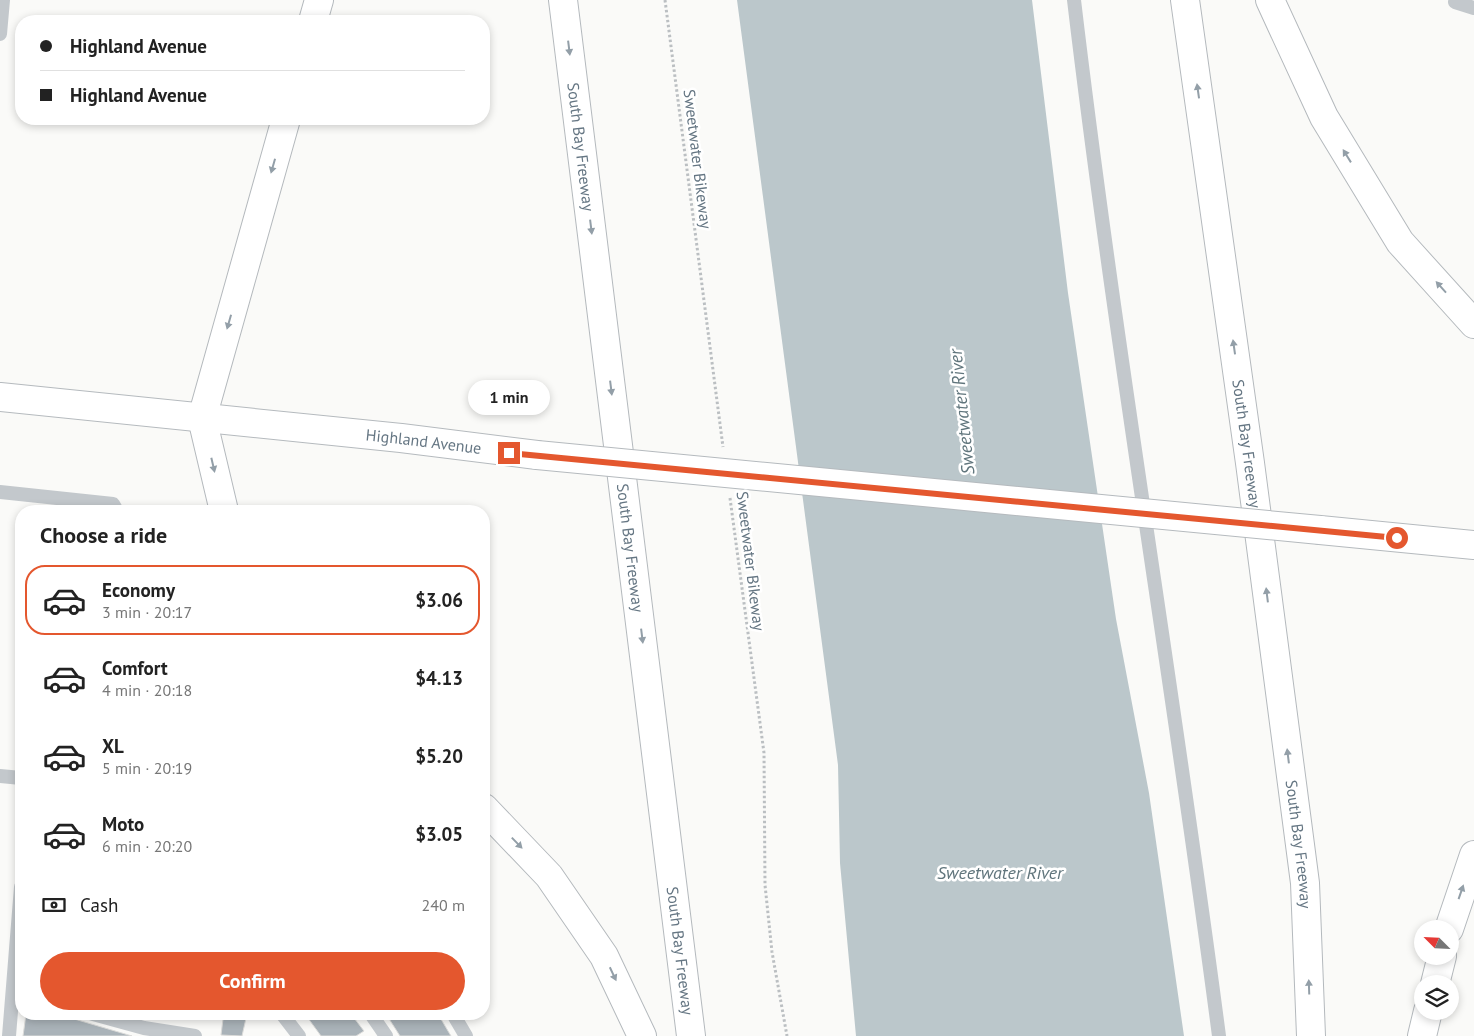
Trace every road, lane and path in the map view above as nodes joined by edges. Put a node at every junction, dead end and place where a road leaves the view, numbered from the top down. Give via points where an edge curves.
1 (3, 0) edge
2 (319, 0) edge
3 (564, 0) edge
4 (665, 0) edge
5 (1074, 0) edge
6 (1185, 0) edge
7 (1270, 0) edge
8 (1455, 2) dead end
9 (1474, 8) edge
10 (315, 15) edge
11 (0, 29) edge
12 (0, 34) edge
13 (284, 125) edge
14 (1474, 324) edge
15 (0, 397) edge
16 (202, 418) junction
17 (725, 456) dead end
18 (0, 492) edge
19 (730, 495) dead end
20 (59, 504) edge
21 (114, 505) edge
22 (223, 505) edge
23 (1474, 545) edge
24 (0, 776) edge
25 (15, 777) edge
26 (490, 814) edge
27 (1474, 855) edge
28 (1452, 920) edge
29 (15, 968) edge
30 (115, 1020) edge
31 (287, 1020) edge
32 (375, 1020) edge
33 (457, 1020) edge
34 (1426, 1020) edge
35 (10, 1036) edge
36 (195, 1036) edge
37 (299, 1036) edge
38 (386, 1036) edge
39 (466, 1036) edge
40 (642, 1036) edge
41 (691, 1036) edge
42 (787, 1036) edge
43 (1219, 1036) edge
44 (1311, 1036) edge
45 (1422, 1036) edge

1 - 11 lane
2 - 10 main road
3 -> 41 main road, South Bay Freeway
4 - 17 path, Sweetwater Bikeway
5 - 43 lane via 1089,130
44 -> 6 main road, South Bay Freeway via 1305,883
14 -> 7 main road via 1400,242 1324,117
8 - 9 lane
11 - 12 lane
13 -> 16 main road
15 - 16 main road, Highland Avenue
16 -> 22 main road
16 - 23 main road, Highland Avenue, bridge via 494,451
18 - 20 lane
19 - 42 path, Sweetwater Bikeway via 764,753 765,885 772,952
20 - 21 lane
24 - 25 lane
26 -> 40 main road via 549,876 604,956
28 -> 27 main road
29 - 35 lane
30 - 36 lane
31 - 37 lane
32 - 38 lane
33 - 39 lane
34 - 45 main road

